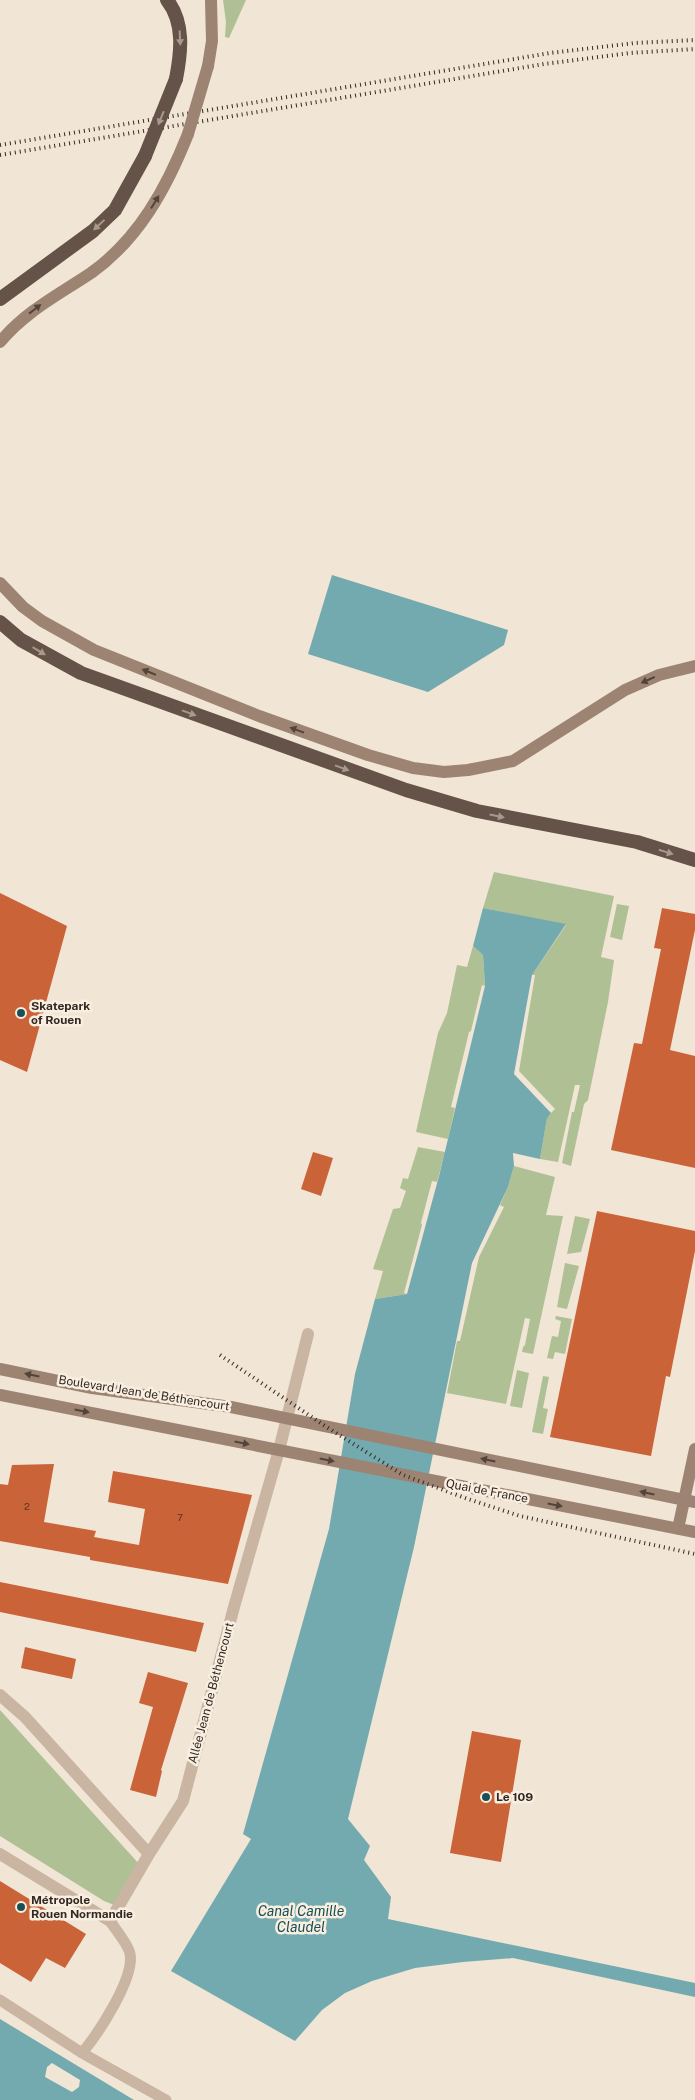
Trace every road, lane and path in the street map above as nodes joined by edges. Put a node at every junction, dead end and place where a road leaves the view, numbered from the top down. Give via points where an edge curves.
1 (167, 0) edge
2 (211, 0) edge
3 (0, 299) edge
4 (0, 342) edge
5 (0, 583) edge
6 (0, 622) edge
7 (695, 666) edge
8 (695, 860) edge
9 (308, 1334) dead end
10 (0, 1369) edge
11 (0, 1395) edge
12 (287, 1418) junction
13 (695, 1449) edge
14 (279, 1450) junction
15 (690, 1501) edge
16 (678, 1529) junction
17 (695, 1532) edge
18 (0, 1695) edge
19 (0, 1854) edge
20 (149, 1854) junction
21 (110, 1921) junction
22 (0, 2000) edge
23 (82, 2053) junction
24 (166, 2100) edge

1 -> 3 highway, bridge via 176,15 180,34 181,57 176,79 145,156 115,210 93,231
4 -> 2 main road, bridge via 35,308 92,272 141,225 181,150 208,66 212,41
7 -> 5 main road via 659,675 625,690 513,761 444,772 413,768 359,752 94,650 42,621
6 -> 8 highway via 21,640 81,673 413,792 477,811 637,842
9 - 12 street, Allée Jean de Béthencourt
12 -> 10 main road, Boulevard Jean de Béthencourt via 92,1388
11 -> 14 main road
12 - 14 street, Allée Jean de Béthencourt
15 -> 12 main road
13 - 15 main road
14 -> 16 main road, Quai de France
14 - 20 street, Allée Jean de Béthencourt via 183,1801
15 - 16 main road
16 - 17 main road, Quai de France
18 - 20 street via 25,1717
19 - 21 street
20 - 21 street, Allée Jean de Béthencourt
21 - 23 street via 130,1953 129,1971 110,2013
22 - 23 street
23 - 24 street

